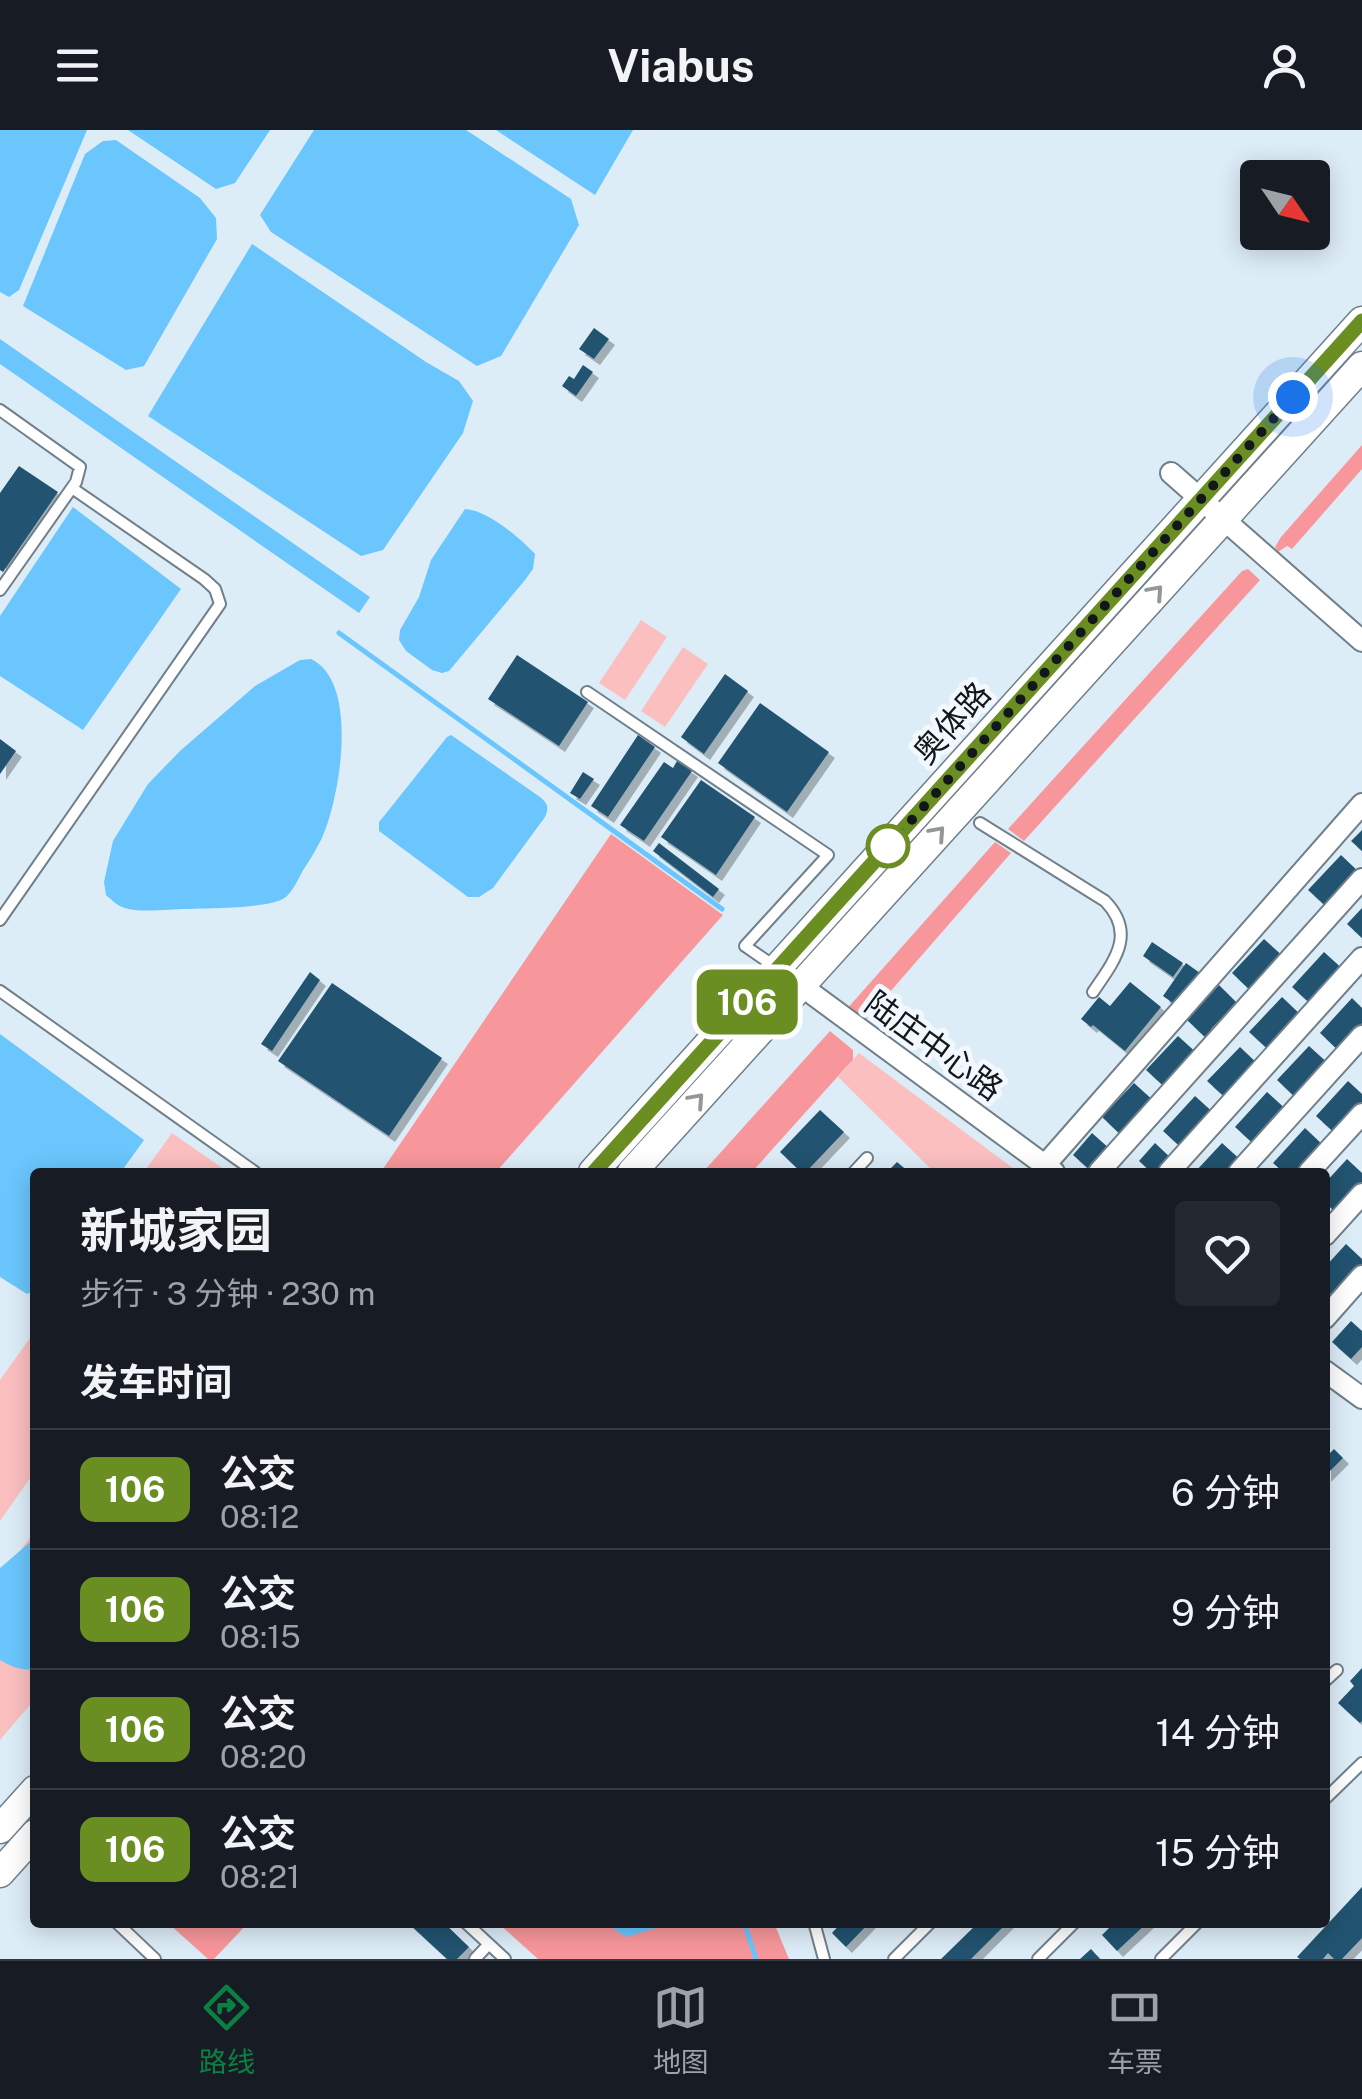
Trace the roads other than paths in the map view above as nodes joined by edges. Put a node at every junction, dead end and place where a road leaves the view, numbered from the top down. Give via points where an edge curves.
1 (1362, 321) edge
2 (1362, 366) edge
3 (0, 410) edge
4 (1171, 473) dead end
5 (72, 488) junction
6 (1201, 499) junction
7 (1223, 518) junction
8 (0, 590) edge
9 (1362, 641) edge
10 (586, 692) dead end
11 (1362, 804) edge
12 (980, 823) dead end
13 (1362, 879) edge
14 (0, 920) edge
15 (1362, 958) edge
16 (789, 977) junction
17 (0, 991) edge
18 (1093, 992) dead end
19 (1362, 1036) edge
20 (1362, 1114) edge
21 (867, 1158) dead end
22 (249, 1168) edge
23 (598, 1168) edge
24 (635, 1168) edge
25 (858, 1168) edge
26 (1049, 1168) edge
27 (1051, 1168) edge
28 (1103, 1168) edge
29 (1173, 1168) edge
30 (1243, 1168) edge
31 (1314, 1168) edge
32 (1362, 1194) edge
33 (1330, 1229) edge
34 (1362, 1276) edge
35 (1330, 1312) edge
36 (1330, 1375) edge
37 (1362, 1398) edge
38 (1337, 1670) dead end
39 (1330, 1676) edge
40 (1362, 1763) edge
41 (1330, 1793) edge
42 (30, 1796) edge
43 (4, 1825) edge
44 (30, 1839) edge
45 (30, 1844) edge
46 (0, 1873) edge
47 (122, 1928) edge
48 (472, 1928) edge
49 (816, 1928) edge
50 (925, 1928) edge
51 (1069, 1928) edge
52 (1192, 1928) edge
53 (489, 1944) junction
54 (156, 1959) edge
55 (475, 1959) edge
56 (505, 1959) edge
57 (824, 1959) edge
58 (894, 1959) edge
59 (1038, 1959) edge
60 (1161, 1959) edge

1 - 6 main road, 奥体路
2 - 7 main road, 奥体路
3 - 5 lane via 80,467
4 - 6 street
5 - 8 lane
5 - 14 lane via 204,580 220,604
6 - 7 street
6 - 16 main road, 奥体路
7 - 9 street
16 -> 7 main road, 奥体路
10 - 16 lane via 828,855 745,946
11 - 27 street
12 - 18 lane via 1106,901 1117,915 1119,948
13 - 28 street
15 - 29 street
16 - 23 main road, 奥体路
24 -> 16 main road, 奥体路
16 - 26 street, 陆庄中心路
17 - 22 lane
19 - 30 street
20 - 31 street
21 - 25 lane
32 - 33 street
34 - 35 street
36 - 37 street
38 - 39 lane
40 - 41 lane
42 - 43 main road
43 - 44 lane
45 - 46 main road
47 - 54 lane
48 - 53 lane
49 - 57 lane
50 - 58 lane
51 - 59 lane
52 - 60 lane
53 - 55 lane
53 - 56 lane

